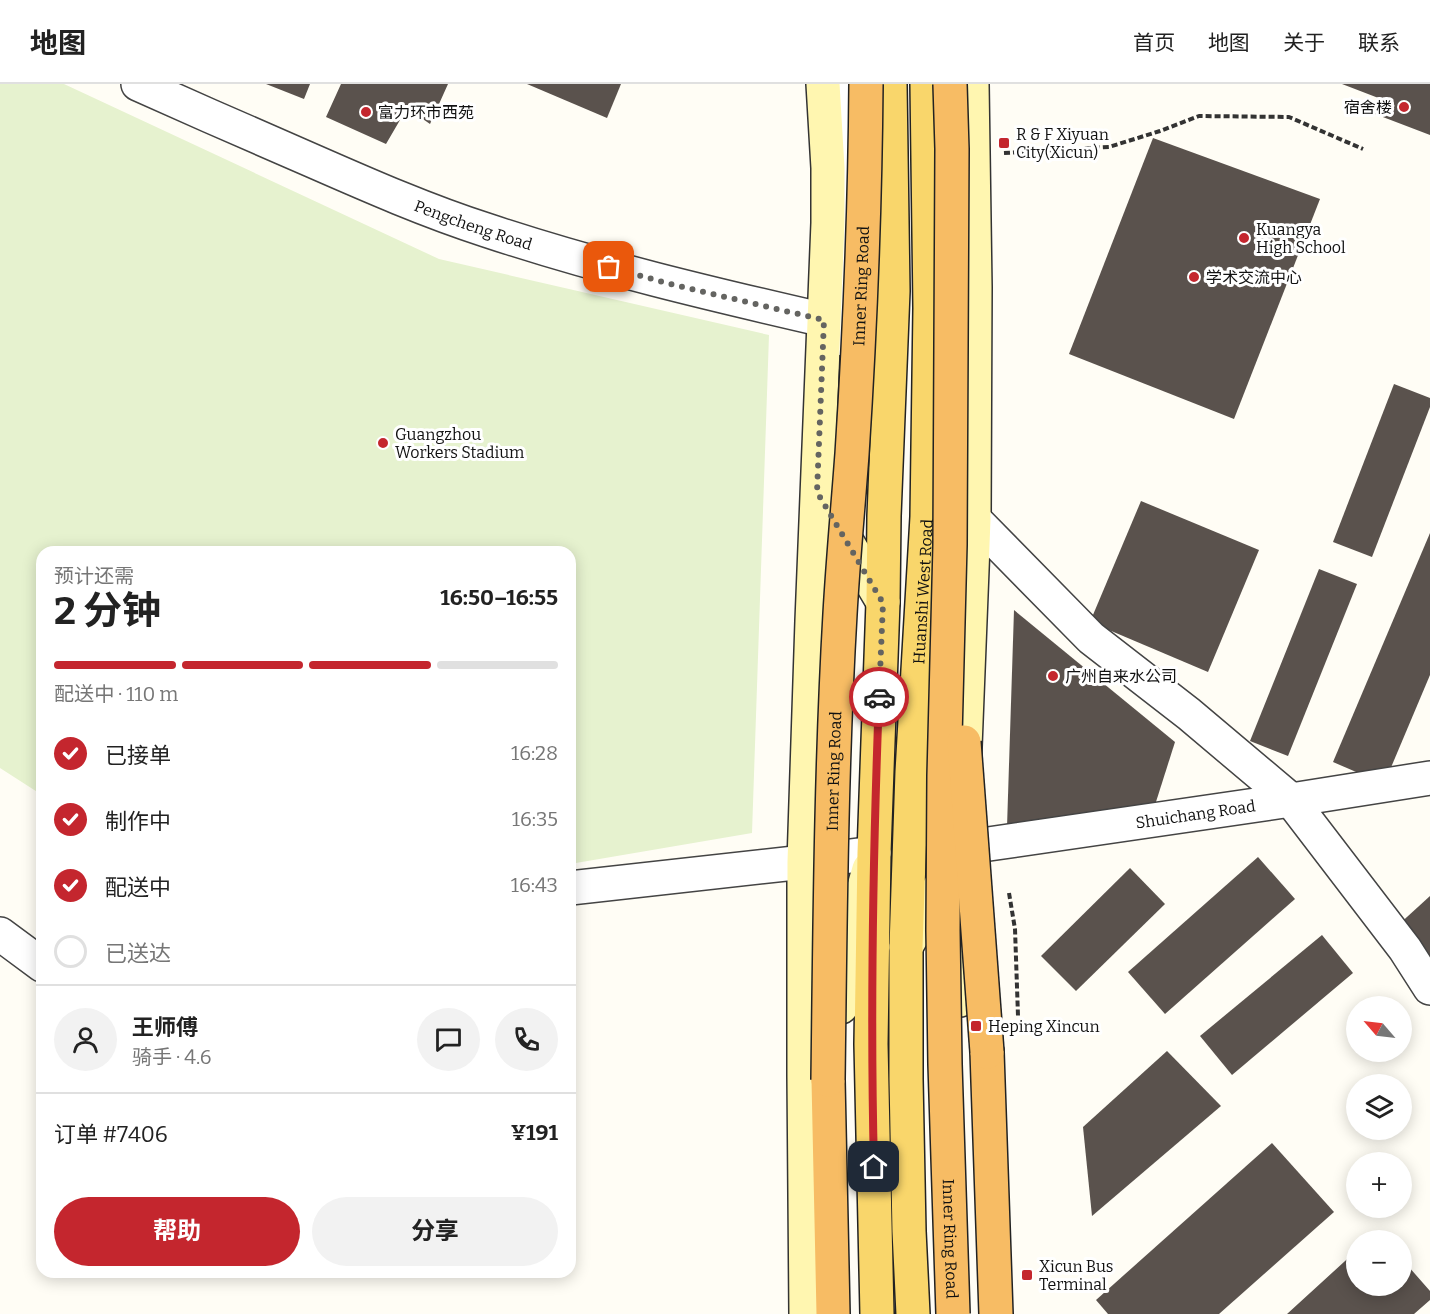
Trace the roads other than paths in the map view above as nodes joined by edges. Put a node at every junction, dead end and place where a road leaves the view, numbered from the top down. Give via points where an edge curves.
1 (138, 84) edge
2 (823, 84) edge
3 (845, 84) edge
4 (866, 84) edge
5 (890, 84) edge
6 (927, 84) edge
7 (950, 84) edge
8 (972, 84) edge
9 (837, 232) junction
10 (893, 291) junction
11 (824, 320) junction
12 (822, 393) junction
13 (817, 492) junction
14 (927, 517) junction
15 (974, 519) junction
16 (950, 545) junction
17 (883, 603) junction
18 (1430, 778) edge
19 (1291, 800) junction
20 (961, 848) junction
21 (874, 853) junction
22 (804, 862) junction
23 (576, 887) edge
24 (0, 934) edge
25 (906, 947) junction
26 (36, 961) edge
27 (1430, 988) edge
28 (828, 1080) junction
29 (807, 1314) edge
30 (828, 1314) edge
31 (833, 1314) edge
32 (842, 1314) edge
33 (878, 1314) edge
34 (913, 1314) edge
35 (953, 1314) edge
36 (961, 1314) edge
37 (996, 1314) edge

1 - 11 street, Pengcheng Road via 415,205 485,230 674,285
2 - 9 main road
3 - 9 street
4 - 28 highway, Inner Ring Road, bridge via 860,308 833,782
5 - 10 main road
6 - 14 main road, Huanshi West Road
7 - 16 highway, Inner Ring Road, bridge
8 - 15 main road
9 - 10 street
9 - 11 main road
9 - 12 street via 838,332
10 - 17 main road
11 - 12 main road
12 - 13 main road
13 - 17 main road
13 - 22 main road
14 - 15 main road
14 - 25 main road, Huanshi West Road
15 - 19 street via 1091,638
15 - 20 main road
16 - 35 highway, Inner Ring Road, bridge via 944,931
16 - 37 highway, bridge via 987,1052
17 - 21 main road
18 - 19 street, Shuichang Road
19 - 20 street, Shuichang Road
19 - 27 street via 1405,949
20 - 25 main road
20 - 36 main road
21 - 22 street
21 - 32 main road via 847,954 841,1004
21 - 33 main road via 871,1044
22 - 23 street
22 - 29 main road
24 - 26 street
25 - 34 main road, Huanshi West Road
28 - 30 highway
28 - 31 highway, Inner Ring Road

